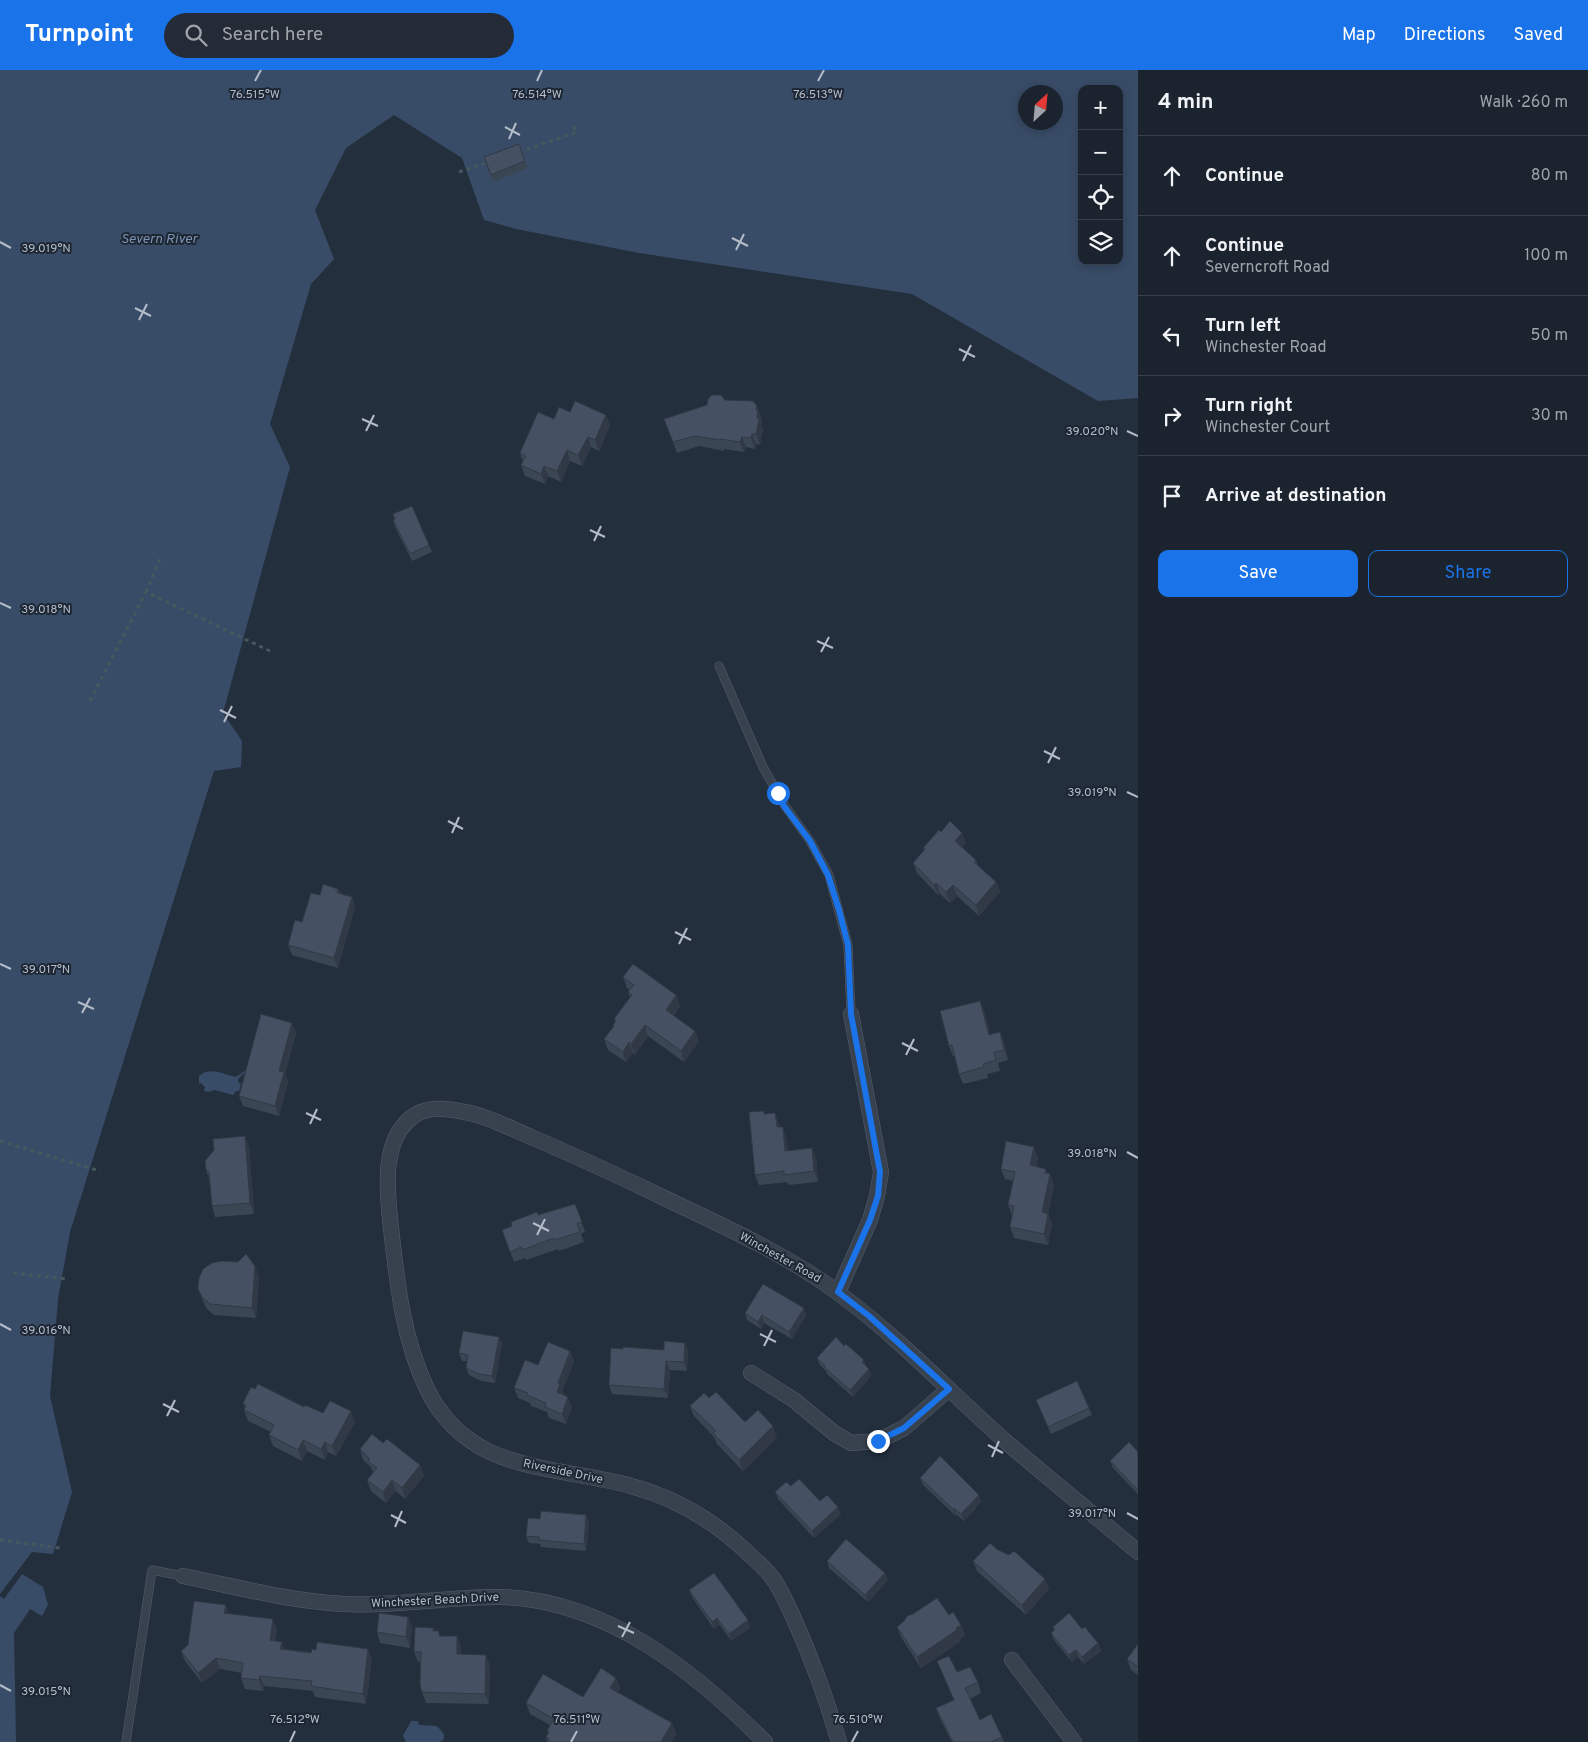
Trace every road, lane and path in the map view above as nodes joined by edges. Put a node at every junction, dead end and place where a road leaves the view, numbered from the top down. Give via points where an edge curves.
1 (572, 124) dead end
2 (514, 154) edge
3 (496, 160) edge
4 (459, 172) dead end
5 (160, 559) dead end
6 (146, 592) junction
7 (270, 651) dead end
8 (718, 666) dead end
9 (90, 701) dead end
10 (851, 1014) joint
11 (410, 1118) joint
12 (0, 1142) edge
13 (100, 1171) dead end
14 (13, 1273) dead end
15 (67, 1279) dead end
16 (838, 1292) junction
17 (751, 1373) dead end
18 (949, 1389) junction
19 (0, 1540) edge
20 (60, 1548) dead end
21 (1138, 1552) edge
22 (183, 1576) joint
23 (1012, 1660) dead end
24 (126, 1742) edge
25 (766, 1742) edge
26 (839, 1742) edge
27 (1074, 1742) edge

1 - 2 path via 577,132
3 - 4 path
5 - 6 path
6 - 7 path
6 - 9 path
8 - 10 lane via 763,767 828,875 848,945
10 - 16 street via 880,1172 878,1196 870,1220
11 - 16 street, Winchester Road via 424,1110 440,1108 477,1115 597,1165 760,1245
11 - 26 street, Riverside Drive via 399,1131 388,1169 394,1260 403,1318 417,1364 442,1412 458,1431 506,1459 530,1467 637,1488 680,1505 715,1525 750,1554 774,1579 804,1641
12 - 13 path
14 - 15 path
16 - 18 street, Winchester Road
17 - 18 street via 794,1400 850,1443 878,1441 904,1428
18 - 21 street, Winchester Road
19 - 20 path
22 - 24 lane via 152,1570
22 - 25 street, Winchester Beach Drive via 304,1600 345,1604 504,1598 536,1600 565,1607 629,1634 668,1658
23 - 27 street

